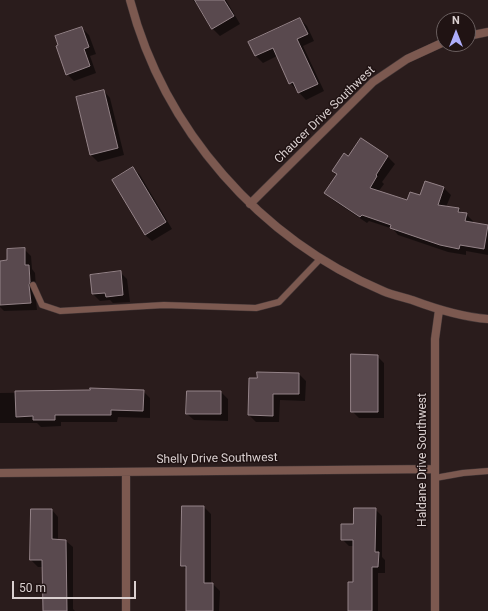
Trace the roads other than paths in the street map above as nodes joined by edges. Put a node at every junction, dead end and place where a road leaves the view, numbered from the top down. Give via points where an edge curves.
1 (130, 0) edge
2 (488, 32) edge
3 (476, 34) edge
4 (436, 45) edge
5 (250, 204) junction
6 (321, 258) junction
7 (33, 285) dead end
8 (439, 310) junction
9 (488, 319) edge
10 (435, 469) junction
11 (488, 471) edge
12 (126, 472) junction
13 (0, 473) edge
14 (435, 478) junction
15 (126, 611) edge
16 (435, 611) edge

1 - 5 street via 156,73 181,119 211,162
2 - 3 street
4 - 5 street, Chaucer Drive Southwest via 407,58 373,82
5 - 6 street via 292,240
6 - 7 lane via 279,302 256,308 164,305 60,312 42,305
6 - 8 street via 383,291
8 - 9 street
8 - 10 street, Haldane Drive Southwest via 435,339
10 - 12 street, Shelly Drive Southwest
10 - 14 street, Haldane Drive Southwest
11 - 14 lane
12 - 13 street, Shelly Drive Southwest
12 - 15 street
14 - 16 street, Haldane Drive Southwest

